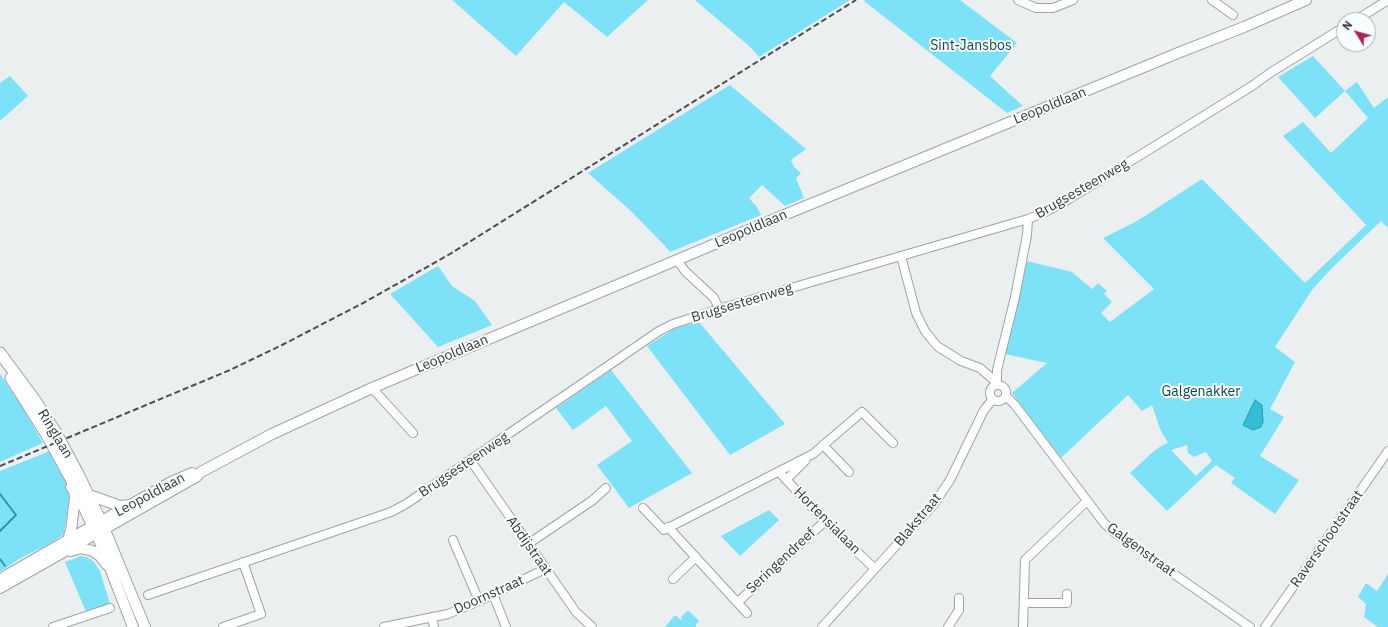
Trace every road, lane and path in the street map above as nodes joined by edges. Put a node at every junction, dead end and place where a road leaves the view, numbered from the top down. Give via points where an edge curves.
1 (1018, 0) edge
2 (1073, 0) edge
3 (1306, 0) edge
4 (1388, 0) edge
5 (1217, 1) edge
6 (1369, 12) edge
7 (1233, 15) dead end
8 (1336, 32) edge
9 (1028, 219) junction
10 (901, 256) junction
11 (677, 260) junction
12 (720, 309) junction
13 (0, 353) edge
14 (0, 363) edge
15 (996, 384) junction
16 (372, 388) junction
17 (1006, 396) junction
18 (993, 399) junction
19 (413, 433) dead end
20 (893, 443) dead end
21 (823, 445) junction
22 (1388, 451) edge
23 (813, 454) junction
24 (471, 461) junction
25 (201, 472) junction
26 (779, 472) junction
27 (850, 472) dead end
28 (70, 477) junction
29 (786, 480) junction
30 (606, 488) dead end
31 (89, 495) junction
32 (1087, 501) junction
33 (130, 505) junction
34 (644, 508) dead end
35 (118, 521) junction
36 (825, 521) junction
37 (99, 527) junction
38 (668, 527) junction
39 (68, 540) junction
40 (453, 540) dead end
41 (528, 544) junction
42 (63, 553) junction
43 (115, 554) junction
44 (696, 557) junction
45 (243, 562) junction
46 (545, 569) junction
47 (875, 569) junction
48 (113, 575) junction
49 (673, 579) dead end
50 (0, 580) edge
51 (0, 588) edge
52 (493, 594) junction
53 (1067, 594) dead end
54 (148, 595) dead end
55 (959, 598) dead end
56 (480, 601) junction
57 (738, 602) junction
58 (1024, 603) junction
59 (110, 608) dead end
60 (747, 613) dead end
61 (432, 617) junction
62 (53, 627) edge
63 (133, 627) edge
64 (145, 627) edge
65 (223, 627) edge
66 (384, 627) edge
67 (434, 627) edge
68 (506, 627) edge
69 (592, 627) edge
70 (823, 627) edge
71 (948, 627) edge
72 (1023, 627) edge
73 (1250, 627) edge
74 (1265, 627) edge

1 - 2 street via 1036,8 1053,8
3 - 11 main road, Leopoldlaan
4 - 6 street
5 - 7 street
8 - 9 street, Brugsesteenweg via 1069,199
9 - 10 street, Brugsesteenweg
9 - 15 street via 1015,297
10 - 12 street, Brugsesteenweg
10 - 15 street via 916,313 925,331 937,346 961,361 980,368
11 - 12 street via 714,298
11 - 16 main road, Leopoldlaan
12 - 24 street, Brugsesteenweg via 659,331
13 - 31 highway, Ringlaan via 45,416
14 - 28 highway, Ringlaan
15 - 17 street via 1005,388
15 - 18 street via 990,394
16 - 19 street
16 - 25 main road, Leopoldlaan via 272,434
17 - 18 street via 999,401
17 - 32 street, Galgenstraat
18 - 47 street, Blakstraat via 984,410 950,480 934,504
20 - 21 street via 862,412
21 - 23 street
21 - 27 street
22 - 74 street, Raverschootstraat
23 - 26 street
23 - 29 street
24 - 41 street, Abdijstraat
24 - 45 street, Brugsesteenweg via 412,501 390,512
25 - 33 main road, Leopoldlaan via 171,482
25 - 35 main road, Leopoldlaan
26 - 29 street, Hortensialaan
26 - 38 street
28 - 37 highway, Ringlaan
28 - 39 main road via 74,498
29 - 36 street, Hortensialaan
30 - 41 street via 593,500
31 - 33 main road via 120,506
31 - 37 highway, Ringlaan
32 - 58 street via 1025,560
32 - 73 street, Galgenstraat via 1115,533
33 - 37 main road, Leopoldlaan
34 - 38 street via 664,530
35 - 37 main road, Leopoldlaan
35 - 43 main road via 113,539
36 - 47 street, Hortensialaan
36 - 57 street, Seringendreef
37 - 39 main road, Leopoldlaan
37 - 42 main road, Leopoldlaan
37 - 43 main road, Ringlaan
37 - 48 main road, Ringlaan
38 - 44 street
39 - 50 main road, Leopoldlaan
40 - 56 street
41 - 46 street, Abdijstraat
42 - 48 main road via 80,548 93,551 100,556
42 - 51 main road, Leopoldlaan
43 - 64 main road, Ringlaan
44 - 49 street
44 - 57 street
45 - 54 street, Brugsesteenweg
45 - 65 street via 261,614
46 - 52 street, Doornstraat
46 - 69 street, Abdijstraat via 576,612
47 - 70 street, Blakstraat
48 - 63 main road, Ringlaan
52 - 56 street, Doornstraat
52 - 68 street
53 - 58 street via 1067,603
55 - 71 street via 960,610
56 - 61 street, Doornstraat via 448,614
57 - 60 street
58 - 72 street
59 - 62 street
61 - 66 street, Doornstraat
61 - 67 street

